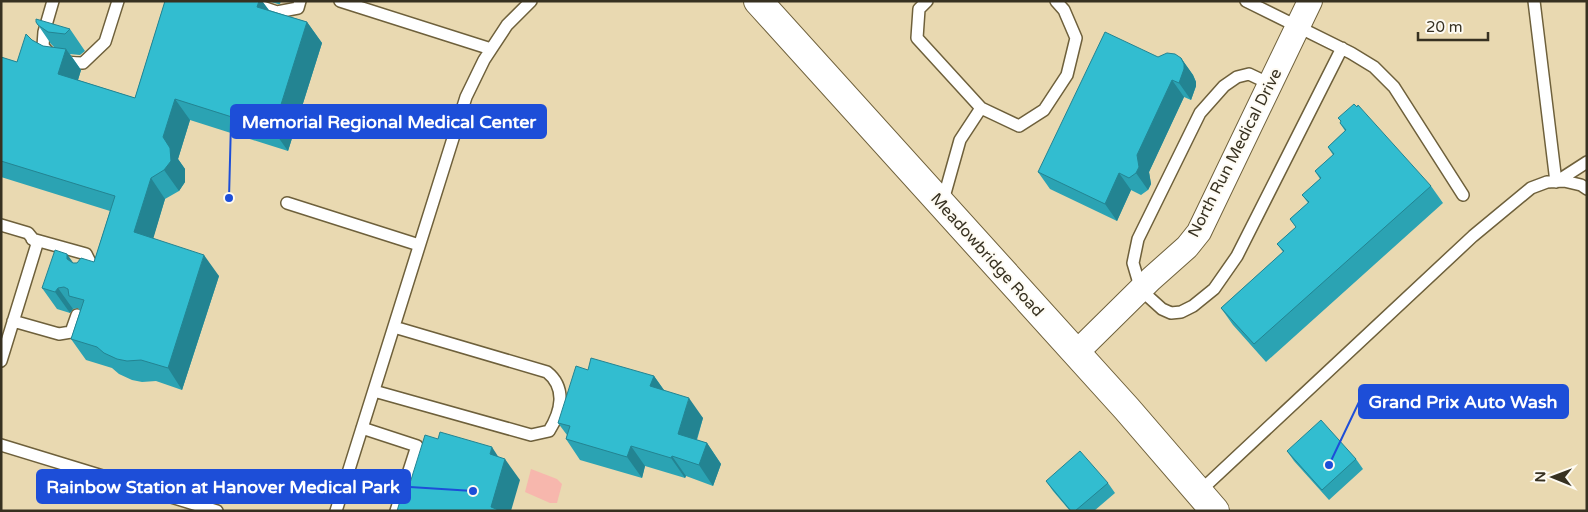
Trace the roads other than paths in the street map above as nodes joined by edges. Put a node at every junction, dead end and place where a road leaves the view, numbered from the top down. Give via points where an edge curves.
1 (53, 1) edge
2 (118, 1) edge
3 (245, 1) edge
4 (300, 1) edge
5 (340, 1) edge
6 (758, 1) edge
7 (927, 1) edge
8 (1056, 1) edge
9 (1246, 1) edge
10 (1310, 1) edge
11 (1534, 1) edge
12 (528, 2) edge
13 (1298, 26) junction
14 (1342, 48) junction
15 (491, 49) junction
16 (1270, 84) junction
17 (981, 108) junction
18 (1587, 162) edge
19 (1556, 182) junction
20 (1587, 189) edge
21 (1463, 195) dead end
22 (287, 203) dead end
23 (942, 205) junction
24 (1, 225) edge
25 (32, 239) junction
26 (419, 245) junction
27 (89, 277) edge
28 (1141, 290) junction
29 (77, 315) edge
30 (13, 321) junction
31 (394, 327) junction
32 (1076, 353) junction
33 (1, 361) edge
34 (374, 391) junction
35 (362, 428) junction
36 (1, 445) edge
37 (1207, 501) edge
38 (217, 511) edge
39 (336, 511) edge
40 (396, 511) edge

1 - 2 lane via 43,46 52,58 71,63 83,63 105,42
3 - 4 lane via 277,12 298,8
5 - 15 lane
6 - 23 main road, Meadowbridge Road
7 - 17 lane via 918,9 917,38
8 - 17 lane via 1064,10 1076,38 1067,75 1044,110 1019,126
9 - 13 lane
10 - 13 street, North Run Medical Drive
11 - 19 lane
12 - 15 lane
13 - 14 lane
13 - 16 street, North Run Medical Drive
14 - 21 lane via 1374,68 1394,87
14 - 28 lane via 1237,256 1214,289 1193,306 1171,313
15 - 26 lane via 466,97
16 - 28 street, North Run Medical Drive via 1199,232 1187,248
16 - 28 lane via 1249,74 1236,77 1200,113 1138,239 1133,264
17 - 23 lane via 960,140
18 - 19 lane
19 - 20 lane via 1564,181
19 - 37 lane via 1531,188 1473,236
22 - 26 lane
23 - 32 main road, Meadowbridge Road
24 - 25 lane via 28,233
25 - 27 lane via 86,254 90,264
25 - 30 lane via 37,244
26 - 31 lane
28 - 32 street, North Run Medical Drive
29 - 30 lane via 71,332 59,334
30 - 33 lane
31 - 34 lane
31 - 34 lane via 547,372 555,378 560,398 557,417 549,431 531,435
32 - 37 main road, Meadowbridge Road
34 - 35 lane
35 - 39 lane
35 - 40 lane via 417,446
36 - 38 lane

